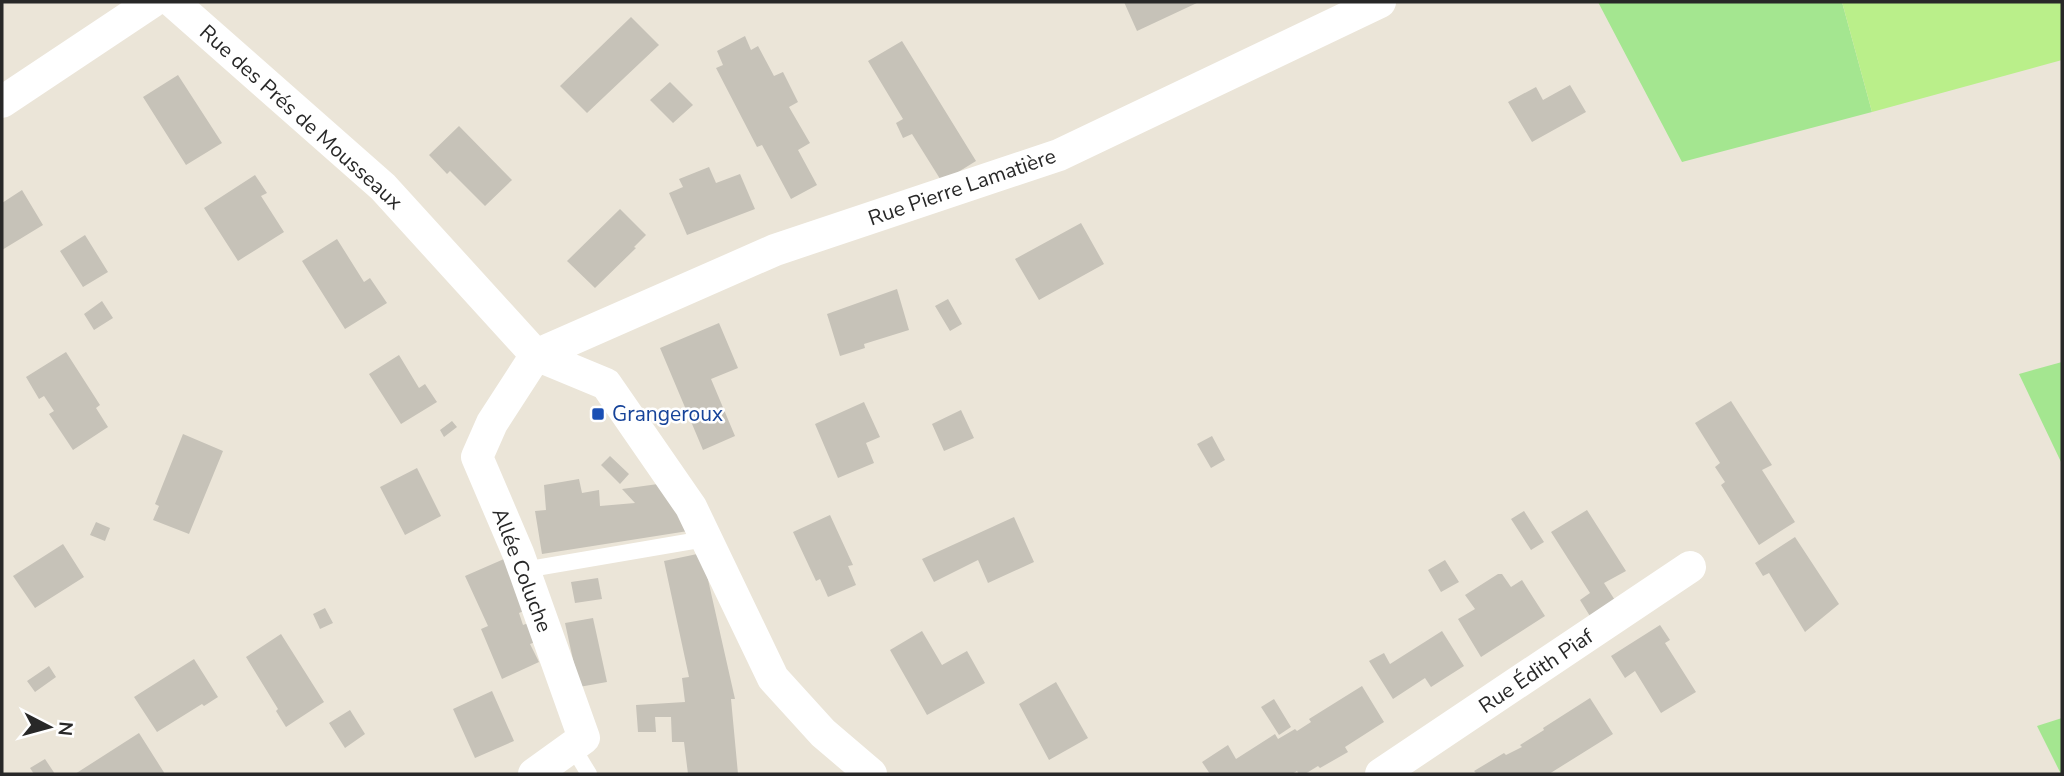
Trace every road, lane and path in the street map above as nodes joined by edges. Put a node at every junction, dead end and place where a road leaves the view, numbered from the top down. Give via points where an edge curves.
1 (152, 2) edge
2 (173, 2) edge
3 (1380, 2) edge
4 (2, 102) edge
5 (537, 355) junction
6 (705, 539) junction
7 (1690, 567) dead end
8 (524, 570) junction
9 (572, 746) junction
10 (534, 774) edge
11 (589, 774) edge
12 (871, 774) edge
13 (1381, 774) edge

1 - 4 street
2 - 5 street, Rue des Prés de Mousseaux via 383,187
3 - 5 street, Rue Pierre Lamatière via 1059,155 775,250
5 - 6 street, Rue des Prés de Mousseaux via 606,384 691,507
5 - 8 street, Allée Coluche via 492,423 477,457
6 - 8 lane
6 - 12 street, Rue des Prés de Mousseaux via 773,678 823,733
7 - 13 street, Rue Édith Piaf
8 - 9 street, Allée Coluche via 584,738
9 - 10 street
9 - 11 lane

